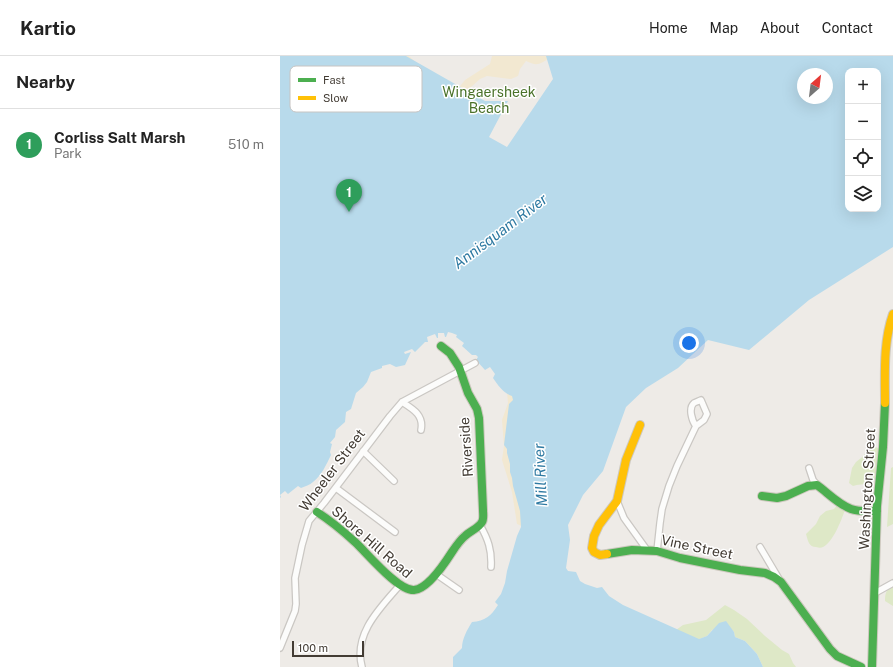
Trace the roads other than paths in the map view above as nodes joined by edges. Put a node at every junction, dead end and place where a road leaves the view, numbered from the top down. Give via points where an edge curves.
1 (893, 314) edge
2 (441, 346) dead end
3 (475, 363) dead end
4 (460, 371) junction
5 (402, 402) junction
6 (640, 425) dead end
7 (696, 426) dead end
8 (421, 430) dead end
9 (363, 451) junction
10 (809, 468) dead end
11 (394, 481) dead end
12 (817, 485) junction
13 (336, 488) junction
14 (762, 496) dead end
15 (617, 501) junction
16 (877, 511) junction
17 (316, 512) junction
18 (480, 525) junction
19 (395, 532) dead end
20 (760, 547) dead end
21 (647, 550) junction
22 (657, 552) junction
23 (491, 567) dead end
24 (436, 574) junction
25 (781, 582) junction
26 (893, 583) edge
27 (400, 585) junction
28 (459, 590) dead end
29 (875, 593) junction
30 (280, 648) edge
31 (362, 667) edge
32 (861, 667) edge
33 (872, 667) edge

1 - 16 street, Washington Street via 885,358 885,410
2 - 4 street via 450,353
3 - 4 street, Wheeler Street
4 - 5 street, Wheeler Street
4 - 18 street, Riverside via 479,418 483,516
5 - 8 street via 418,415
5 - 9 street, Wheeler Street
6 - 15 street via 626,460
7 - 22 street via 669,486 662,509
9 - 11 street
9 - 13 street, Wheeler Street
10 - 12 street
12 - 14 street via 778,498
12 - 16 street via 852,509
13 - 17 street, Wheeler Street
13 - 19 street
15 - 21 street, Vine Street via 628,525
15 - 21 street via 594,536 594,552 604,555
16 - 29 street, Washington Street
17 - 27 street, Shore Hill Road via 357,544
17 - 30 street, Wheeler Street via 305,532 295,578 295,611
18 - 23 street via 490,548
18 - 24 street, Shore Hill Road via 458,543
20 - 25 street, Vine Street
21 - 22 street, Vine Street
22 - 25 street, Vine Street via 765,573
24 - 27 street, Shore Hill Road via 418,589 409,590
24 - 28 street
25 - 32 street, Vine Street via 833,652
26 - 29 street
27 - 31 street via 379,609 365,632 360,652
29 - 33 street, Washington Street

